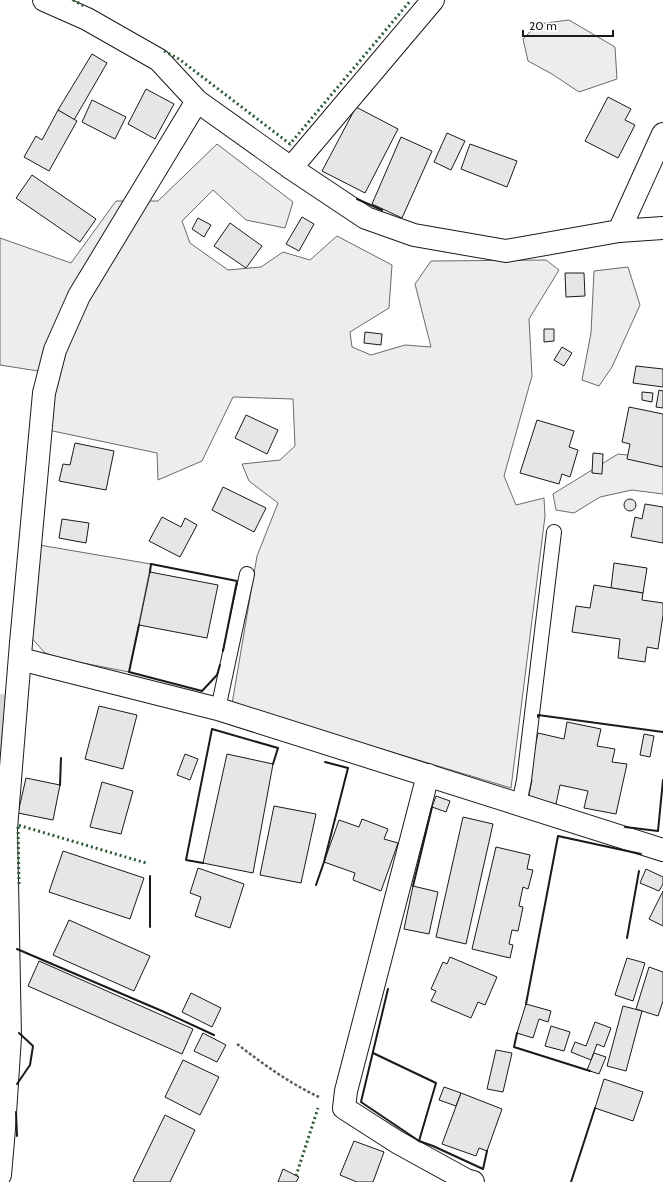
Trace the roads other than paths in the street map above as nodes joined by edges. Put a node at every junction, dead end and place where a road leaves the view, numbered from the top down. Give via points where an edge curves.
1 (44, 0) edge
2 (433, 0) edge
3 (198, 101) junction
4 (663, 134) edge
5 (292, 168) junction
6 (663, 228) edge
7 (619, 231) junction
8 (554, 532) dead end
9 (247, 574) dead end
10 (20, 659) junction
11 (218, 709) junction
12 (428, 776) junction
13 (519, 804) junction
14 (663, 850) edge
15 (3, 1102) edge
16 (0, 1175) edge
17 (473, 1182) edge

1 - 3 street via 87,19 159,60
2 - 5 street
3 - 5 street
3 - 10 street via 79,296 55,350 44,393
4 - 7 street
5 - 7 street via 366,218 414,235 506,251
6 - 7 street
8 - 13 lane
9 - 11 lane
10 - 11 street
10 - 15 street via 6,829 10,1037
11 - 12 street
12 - 13 street
12 - 17 street via 346,1091 344,1108 397,1142
13 - 14 street
15 - 16 street

